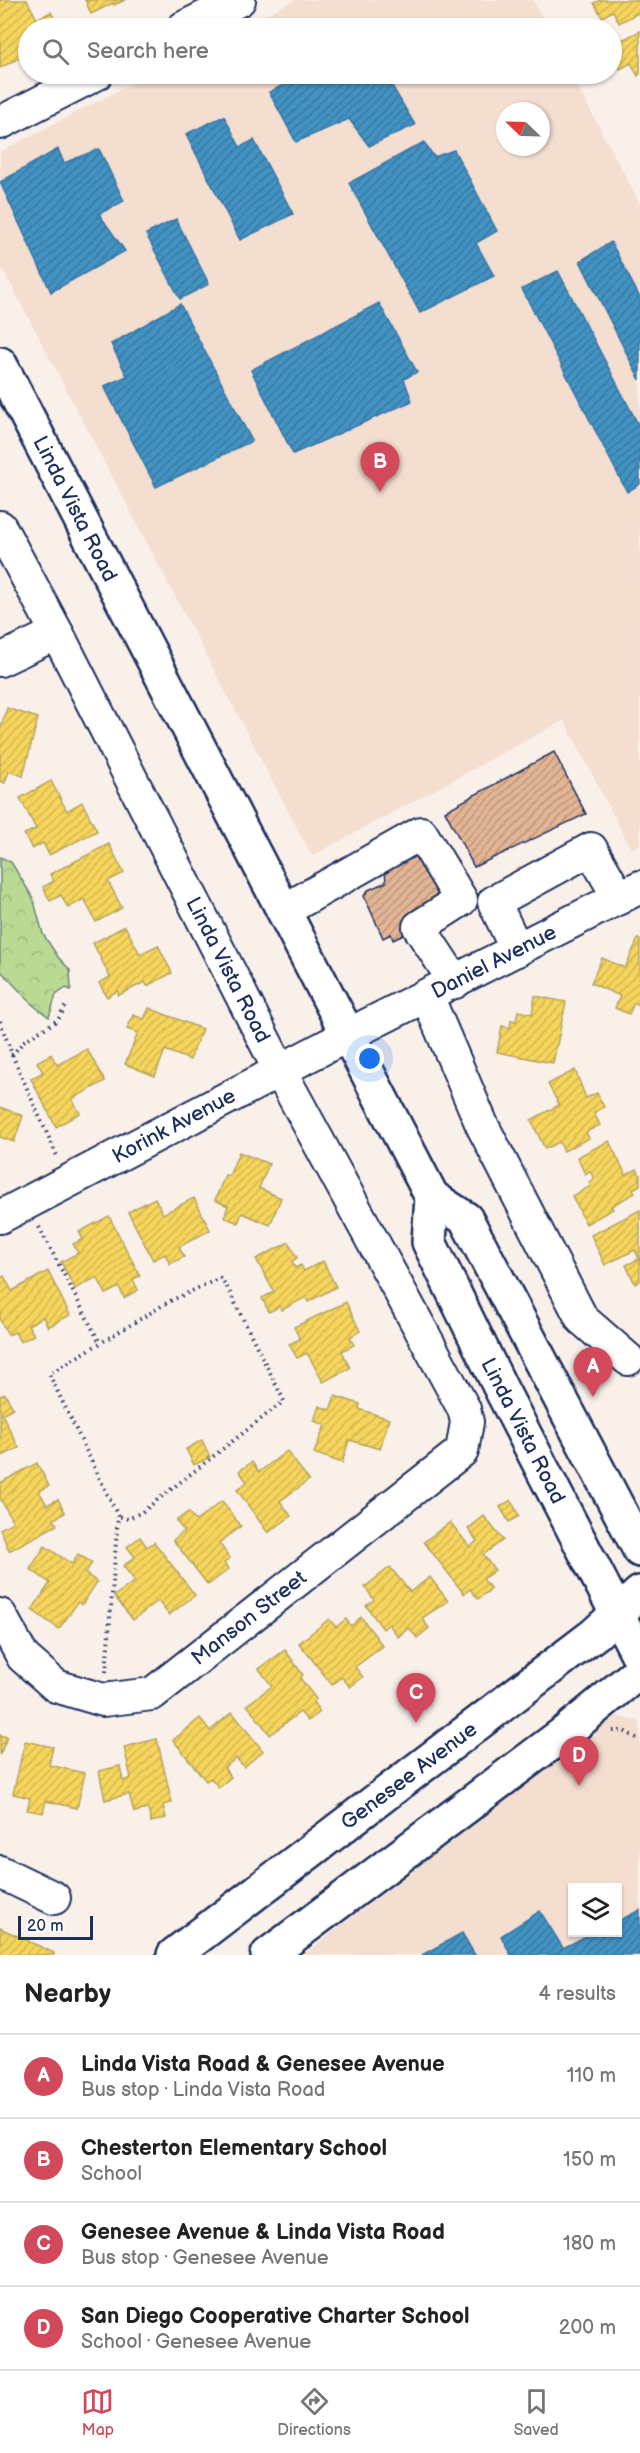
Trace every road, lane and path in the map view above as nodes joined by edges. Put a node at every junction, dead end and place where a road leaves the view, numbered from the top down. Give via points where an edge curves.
1 (239, 0) edge
2 (203, 18) edge
3 (76, 84) edge
4 (0, 123) edge
5 (0, 364) edge
6 (0, 526) edge
7 (57, 633) junction
8 (0, 660) edge
9 (630, 892) edge
10 (283, 911) junction
11 (517, 950) junction
12 (454, 982) junction
13 (427, 996) junction
14 (66, 1005) dead end
15 (0, 1021) edge
16 (348, 1035) junction
17 (12, 1056) junction
18 (280, 1071) junction
19 (72, 1179) junction
20 (432, 1197) junction
21 (13, 1210) edge
22 (100, 1343) junction
23 (628, 1359) dead end
24 (464, 1408) joint
25 (118, 1516) junction
26 (640, 1550) edge
27 (640, 1593) edge
28 (0, 1615) edge
29 (617, 1615) junction
30 (640, 1658) edge
31 (640, 1671) edge
32 (103, 1700) junction
33 (0, 1872) edge
34 (54, 1899) dead end
35 (174, 1955) edge
36 (268, 1955) edge

1 - 2 street
3 - 4 street
5 - 10 main road, Linda Vista Road
6 - 7 street, Linda Vista Road
7 - 8 street
7 - 18 street, Linda Vista Road
9 - 11 street, Daniel Avenue
9 - 11 street via 591,849 494,902
10 - 12 street via 421,833 461,900 419,927
10 - 16 main road, Linda Vista Road
11 - 12 street, Daniel Avenue
12 - 13 street, Daniel Avenue
13 - 16 street, Daniel Avenue
13 - 23 street via 482,1125 582,1319
14 - 17 path via 58,1020 24,1041
15 - 17 path
16 - 18 street, Korink Avenue
16 - 20 main road, Linda Vista Road
17 - 19 path via 52,1149
18 - 19 street, Korink Avenue
18 - 24 street, Linda Vista Road
19 - 21 street, Korink Avenue
20 - 26 main road, Linda Vista Road via 466,1219
20 - 29 main road, Linda Vista Road via 429,1242
21 - 22 path via 58,1267
22 - 25 path via 49,1374
22 - 25 path via 170,1300 220,1278 284,1401 142,1512 128,1519
24 - 32 street, Manson Street via 467,1422 462,1451 152,1694
25 - 32 path
27 - 29 main road, Genesee Avenue
28 - 32 street, Manson Street via 22,1657 56,1686
29 - 30 main road, Linda Vista Road
29 - 35 main road, Genesee Avenue
31 - 36 main road
33 - 34 street

